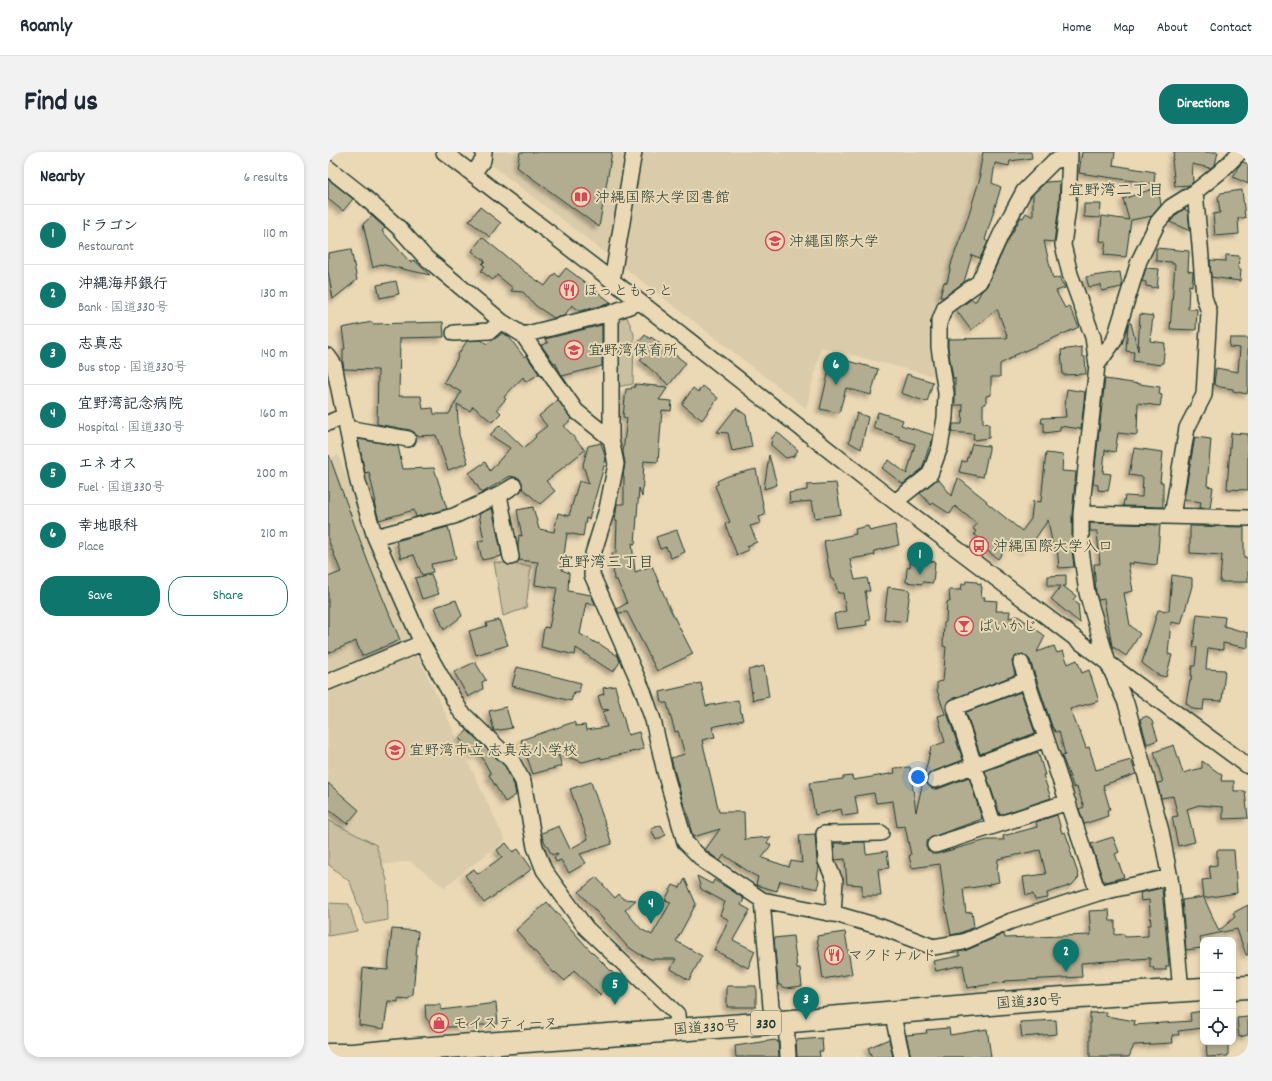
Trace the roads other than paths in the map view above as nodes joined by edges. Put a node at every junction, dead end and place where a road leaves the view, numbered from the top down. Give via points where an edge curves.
1 (444, 152) edge
2 (484, 152) edge
3 (634, 152) edge
4 (1240, 152) edge
5 (1070, 154) edge
6 (328, 168) edge
7 (473, 174) junction
8 (1194, 192) junction
9 (612, 281) junction
10 (640, 302) junction
11 (611, 312) junction
12 (501, 321) junction
13 (454, 333) dead end
14 (523, 335) junction
15 (328, 356) edge
16 (1096, 365) junction
17 (346, 422) junction
18 (328, 423) edge
19 (408, 439) dead end
20 (611, 439) junction
21 (514, 486) dead end
22 (499, 495) junction
23 (895, 502) junction
24 (1081, 514) junction
25 (1172, 516) junction
26 (1248, 518) edge
27 (375, 537) junction
28 (511, 557) dead end
29 (422, 643) junction
30 (1021, 663) dead end
31 (1108, 663) junction
32 (1027, 680) junction
33 (328, 682) edge
34 (1046, 739) junction
35 (974, 765) junction
36 (1248, 766) edge
37 (934, 780) dead end
38 (1068, 802) junction
39 (994, 826) junction
40 (881, 833) dead end
41 (935, 845) dead end
42 (1170, 877) junction
43 (1098, 893) junction
44 (762, 900) junction
45 (833, 914) junction
46 (1248, 987) edge
47 (1236, 988) edge
48 (1200, 990) edge
49 (1180, 991) junction
50 (892, 1012) junction
51 (782, 1022) junction
52 (678, 1029) junction
53 (328, 1055) edge
54 (353, 1056) edge
55 (788, 1057) edge
56 (902, 1057) edge

1 - 7 street
2 - 7 street via 483,160
3 - 9 street
4 - 8 street via 1222,171
5 - 16 street via 1068,208 1063,245 1070,274 1093,337
5 - 23 street via 1054,161 1024,191 979,282 945,307 939,323 946,393 940,447 930,474
6 - 12 street via 399,228 425,257
7 - 9 street
8 - 16 street via 1171,207 1158,222 1139,261 1114,341
8 - 25 street via 1204,297 1209,312 1204,395 1187,428
9 - 10 street
10 - 11 street
10 - 23 street
11 - 14 street
11 - 20 street
12 - 13 street via 490,331
12 - 14 street
14 - 20 street via 576,411
15 - 17 street via 334,365
16 - 24 street
17 - 18 street
17 - 19 street
17 - 27 street via 358,482
20 - 44 street via 616,464 607,509 593,554 592,575 643,691 685,842 704,860
21 - 22 street
22 - 27 street via 454,516
22 - 28 street
23 - 31 street
24 - 25 street
24 - 31 street via 1081,550 1087,593
25 - 26 street
27 - 29 street
29 - 33 street
29 - 52 street via 461,712 512,761 523,782 535,847 544,870 586,928 677,1014
30 - 32 street
31 - 36 street
31 - 42 street via 1126,704 1161,831
32 - 34 street
32 - 35 street via 954,707
34 - 35 street
34 - 38 street
35 - 37 street
35 - 39 street
38 - 39 street
38 - 43 street
39 - 41 street
40 - 45 street via 824,834 826,861 835,881
42 - 43 street
42 - 49 street
43 - 45 street via 1011,921 963,942 932,947 881,927
44 - 45 street
44 - 51 street via 772,1006
46 - 47 highway
48 - 49 highway, 国道330号 / 330
49 - 50 highway, 国道330号 / 330
50 - 51 highway, 国道330号 / 330
50 - 56 street
51 - 52 highway, 国道330号 / 330
51 - 55 street
52 - 54 highway, 国道330号 / 330
53 - 54 highway, 国道330号 / 330

